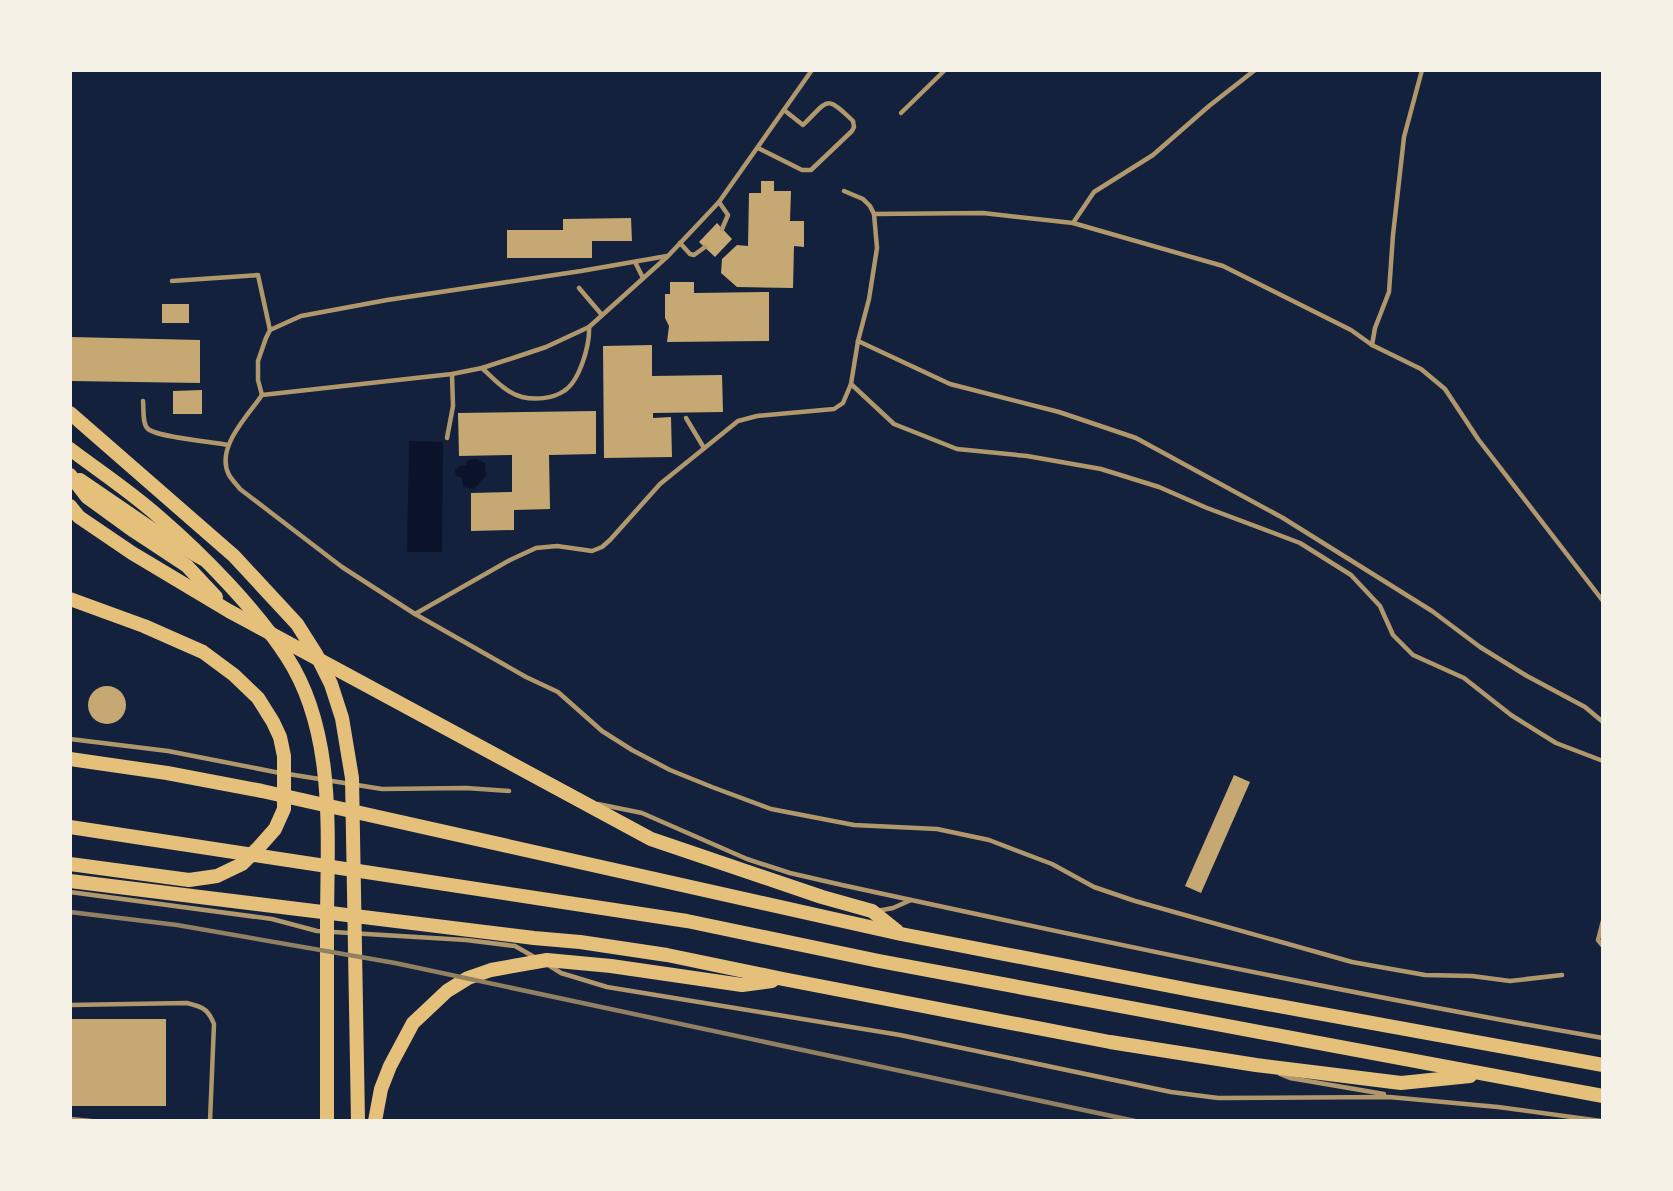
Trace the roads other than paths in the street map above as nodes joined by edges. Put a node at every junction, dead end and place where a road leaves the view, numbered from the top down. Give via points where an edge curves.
1 (812, 70) edge
2 (945, 70) edge
3 (1255, 70) edge
4 (1422, 70) edge
5 (784, 110) junction
6 (901, 113) dead end
7 (758, 148) junction
8 (844, 191) dead end
9 (719, 202) junction
10 (874, 214) junction
11 (1073, 223) junction
12 (722, 229) dead end
13 (680, 243) junction
14 (705, 247) dead end
15 (668, 256) junction
16 (635, 262) junction
17 (643, 278) junction
18 (172, 281) dead end
19 (579, 288) dead end
20 (601, 315) junction
21 (589, 327) junction
22 (270, 330) junction
23 (859, 341) junction
24 (1373, 345) junction
25 (482, 368) junction
26 (452, 374) junction
27 (851, 384) junction
28 (262, 395) junction
29 (143, 401) dead end
30 (70, 413) edge
31 (686, 418) dead end
32 (447, 438) dead end
33 (228, 445) junction
34 (704, 448) junction
35 (70, 449) edge
36 (70, 474) edge
37 (70, 506) edge
38 (203, 559) junction
39 (70, 599) edge
40 (1603, 601) edge
41 (229, 611) junction
42 (415, 614) junction
43 (1603, 722) edge
44 (70, 739) edge
45 (70, 759) edge
46 (1603, 761) edge
47 (509, 791) dead end
48 (594, 804) dead end
49 (70, 827) edge
50 (70, 864) edge
51 (140, 873) junction
52 (70, 881) edge
53 (70, 892) edge
54 (113, 897) junction
55 (911, 900) junction
56 (872, 911) junction
57 (1603, 920) edge
58 (901, 934) junction
59 (1603, 946) edge
60 (1562, 975) dead end
61 (783, 979) junction
62 (70, 1005) edge
63 (1603, 1038) edge
64 (1256, 1065) junction
65 (1603, 1065) edge
66 (1488, 1074) junction
67 (1603, 1096) edge
68 (1413, 1099) junction
69 (70, 1119) edge
70 (91, 1121) edge
71 (210, 1121) edge
72 (327, 1121) edge
73 (358, 1121) edge
74 (375, 1121) edge
75 (1601, 1121) edge

1 - 5 lane
2 - 6 lane
3 - 11 lane via 1153,155 1094,192
4 - 24 lane via 1404,137 1389,292
5 - 7 lane
5 - 7 lane via 803,125 824,105 834,103 853,121 852,131 811,170
7 - 9 lane
8 - 10 lane via 867,201
9 - 12 lane via 728,215
9 - 13 lane
10 - 11 lane via 983,213
10 - 23 lane via 877,248
11 - 24 lane via 1223,266
13 - 14 lane via 694,255
13 - 15 lane
15 - 16 lane
15 - 17 lane
16 - 17 lane
16 - 22 lane via 351,306 300,316
17 - 20 lane
18 - 22 lane via 258,275
19 - 20 lane
20 - 21 lane
21 - 25 lane
21 - 25 lane via 582,366 567,390 551,398 520,397
22 - 28 lane via 258,361
23 - 27 lane
23 - 43 lane via 950,384 1059,411 1136,438 1283,518
24 - 40 lane via 1422,369 1445,388 1478,439
25 - 26 lane
26 - 28 lane
26 - 32 lane
27 - 34 lane via 843,403 834,409 757,415 738,421
27 - 46 lane via 894,424 957,449 1101,469 1300,542 1351,575 1380,606 1393,635 1413,655 1464,678 1556,743
28 - 33 lane
29 - 33 lane via 148,429
30 - 73 main road via 234,556 298,624 331,684 352,778
31 - 34 lane
33 - 42 lane via 225,461 240,489 342,567
34 - 42 lane via 660,484 602,547 592,551 536,548
35 - 38 main road via 158,516
36 - 38 main road
36 - 41 main road via 87,497 187,566
37 - 41 main road via 132,553
38 - 72 main road via 288,658 318,726 327,824
39 - 51 main road via 203,652 258,698 280,737 284,809 275,829 242,864 217,876 189,880
41 - 56 main road via 651,839
42 - 60 lane via 558,692 603,731 651,760 771,809 853,825 937,829 989,839 1135,901 1352,962 1424,975 1510,981
44 - 47 lane via 168,751 382,789
45 - 58 main road via 310,801
48 - 55 lane via 642,813 790,873
49 - 66 main road via 687,921 893,964
50 - 51 main road
51 - 54 lane
52 - 61 main road via 580,942
53 - 54 lane
54 - 68 lane via 272,919 317,931 515,946 561,973 607,987 900,1035 1171,1092 1218,1098
55 - 56 lane
55 - 63 lane via 1198,962
56 - 58 main road
57 - 59 lane via 1598,940
58 - 65 main road
61 - 64 main road
61 - 74 main road via 742,985 547,960 468,978 413,1023 381,1089
62 - 71 lane via 187,1003 210,1014 214,1024
64 - 66 main road via 1401,1083
64 - 68 lane via 1290,1078
66 - 67 main road
68 - 75 lane
69 - 70 lane

